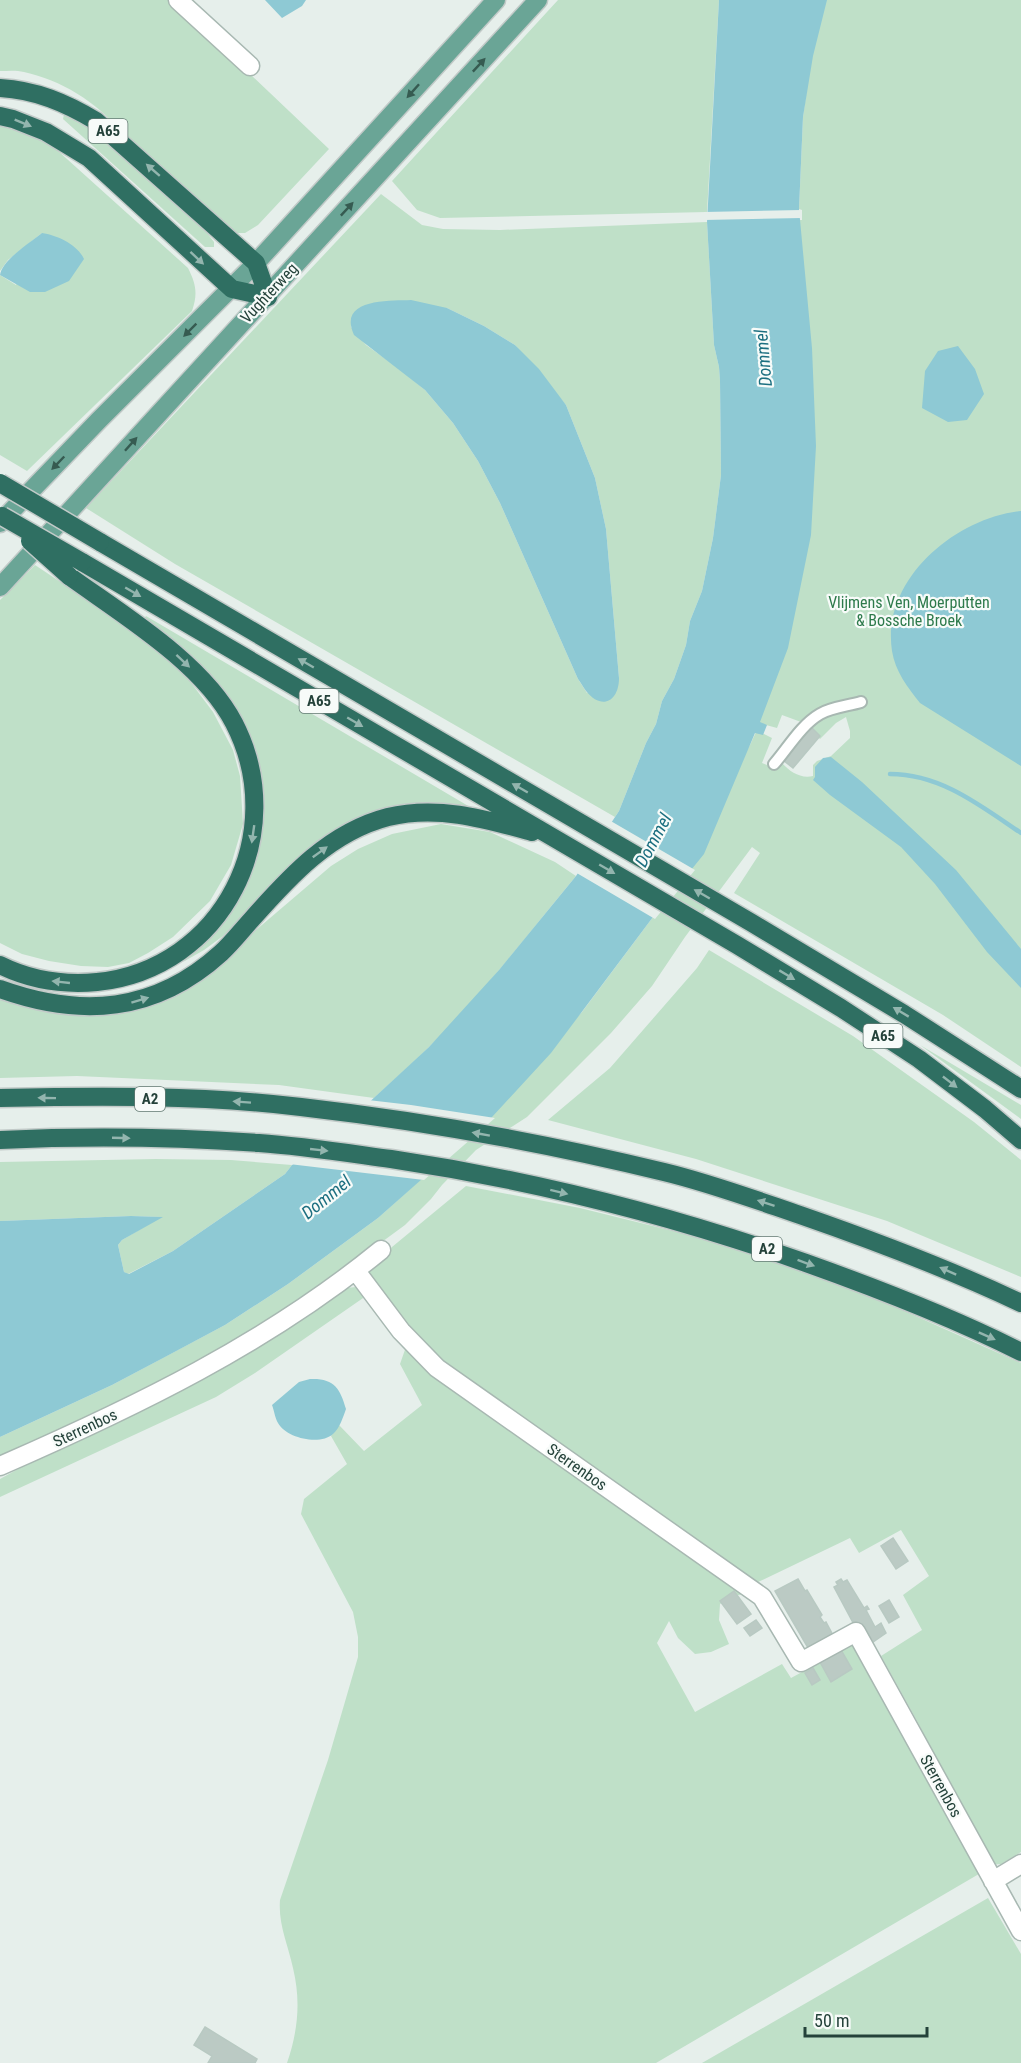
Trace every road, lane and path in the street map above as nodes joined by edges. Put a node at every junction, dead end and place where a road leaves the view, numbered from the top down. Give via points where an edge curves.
1 (178, 0) edge
2 (496, 0) edge
3 (538, 0) edge
4 (250, 66) dead end
5 (0, 88) edge
6 (0, 116) edge
7 (256, 262) junction
8 (232, 289) junction
9 (268, 297) junction
10 (0, 483) edge
11 (1, 518) edge
12 (0, 586) edge
13 (861, 702) dead end
14 (774, 764) dead end
15 (556, 839) junction
16 (0, 965) edge
17 (0, 989) edge
18 (1021, 1089) edge
19 (0, 1098) edge
20 (0, 1140) edge
21 (1021, 1140) edge
22 (381, 1250) dead end
23 (356, 1271) junction
24 (1021, 1303) edge
25 (1021, 1352) edge
26 (0, 1466) edge
27 (1021, 1864) edge
28 (993, 1881) junction
29 (1021, 1931) edge

1 - 4 street
2 -> 7 main road, Vughterweg
9 -> 3 main road, Vughterweg
7 -> 5 highway, A65 via 96,121 38,94
6 -> 8 highway, A65 via 46,132 89,158
7 - 8 main road, Vughterweg
7 - 9 highway, A65
8 - 9 highway, A65
8 -> 11 main road, Vughterweg
12 -> 9 main road, Vughterweg
18 -> 10 highway, A65, bridge via 752,923
11 -> 15 highway, A65, bridge
11 -> 16 highway, bridge via 69,576 167,646 217,697 244,745 255,791 255,817 252,841 234,890 217,917 172,955 124,977 70,983 48,981
13 - 14 lane via 819,715
17 -> 15 highway, A65 via 46,1003 82,1006 119,1005 168,989 222,952 314,856 341,837 389,817 427,812 462,814
15 -> 21 highway, A65 via 841,1008 919,1059
24 -> 19 highway, A2 via 924,1260 765,1203 667,1173 538,1144 300,1107 190,1099
20 -> 25 highway, A2 via 109,1137 261,1143 502,1178 744,1241 912,1303
22 - 23 street
23 - 26 street, Sterrenbos via 274,1328 177,1384
23 - 28 street, Sterrenbos via 400,1331 438,1368 762,1597 801,1662 856,1632
27 - 28 street
28 - 29 street, Sterrenbos

